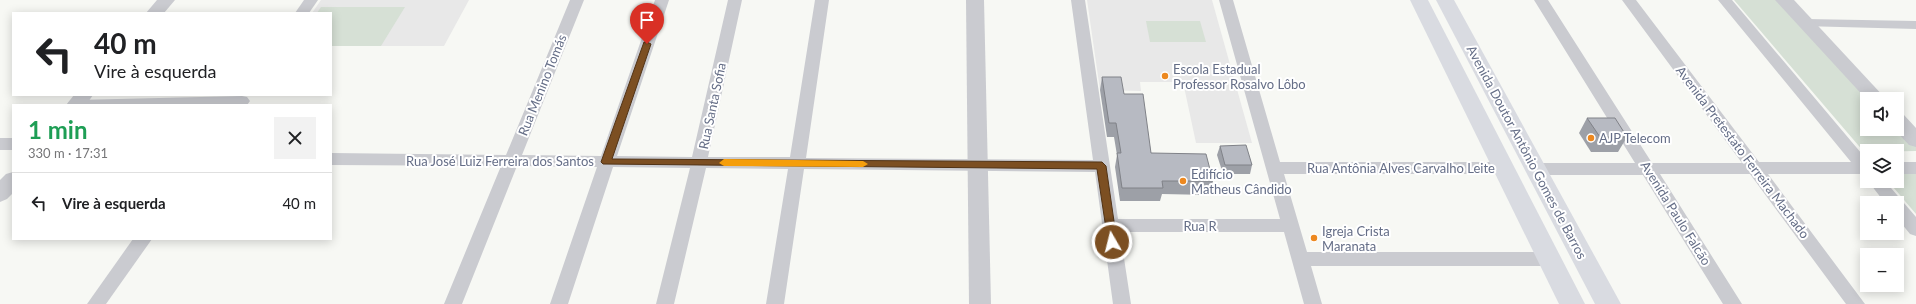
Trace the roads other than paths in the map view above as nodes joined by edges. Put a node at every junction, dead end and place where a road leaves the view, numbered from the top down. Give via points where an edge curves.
1 (166, 0) edge
2 (311, 0) edge
3 (577, 0) edge
4 (662, 0) edge
5 (735, 0) edge
6 (822, 0) edge
7 (975, 0) edge
8 (1078, 0) edge
9 (1226, 0) edge
10 (1419, 0) edge
11 (1445, 0) edge
12 (1541, 0) edge
13 (1629, 0) edge
14 (1725, 0) edge
15 (1784, 0) edge
16 (155, 12) edge
17 (303, 12) edge
18 (1806, 23) junction
19 (1916, 25) edge
20 (1870, 92) edge
21 (83, 96) edge
22 (242, 100) edge
23 (77, 104) edge
24 (109, 104) edge
25 (0, 144) edge
26 (12, 144) edge
27 (332, 160) edge
28 (512, 161) junction
29 (606, 162) junction
30 (699, 162) junction
31 (1860, 162) edge
32 (797, 164) junction
33 (979, 165) junction
34 (1102, 166) junction
35 (1274, 168) junction
36 (1504, 168) junction
37 (1904, 168) edge
38 (1916, 168) edge
39 (1536, 169) junction
40 (1648, 169) junction
41 (1755, 169) junction
42 (1860, 169) edge
43 (12, 180) edge
44 (1882, 188) edge
45 (0, 194) edge
46 (1888, 196) edge
47 (1904, 214) edge
48 (1290, 225) junction
49 (1110, 226) junction
50 (1916, 229) edge
51 (142, 240) edge
52 (1300, 258) junction
53 (1550, 259) junction
54 (96, 304) edge
55 (453, 304) edge
56 (559, 304) edge
57 (664, 304) edge
58 (775, 304) edge
59 (980, 304) edge
60 (1122, 304) edge
61 (1313, 304) edge
62 (1572, 304) edge
63 (1608, 304) edge
64 (1733, 304) edge
65 (1856, 304) edge

1 - 16 street
2 - 17 street
3 - 28 street, Rua Menino Tomás
4 - 29 street
5 - 30 street, Rua Santa Sofia
6 - 32 street
7 - 33 street
8 - 34 street
9 - 35 street
10 - 36 main road, Avenida Doutor Antônio Gomes de Barros
11 - 39 main road, Avenida Doutor Antônio Gomes de Barros
12 - 40 street, Avenida Paulo Falcão
13 - 41 street, Avenida Pretestato Ferreira Machado
14 - 31 street
15 - 18 street
18 - 19 street
18 - 20 street
21 - 23 street
22 - 24 street
25 - 26 street
27 - 28 street, Rua José Luiz Ferreira dos Santos
28 - 29 street, Rua José Luiz Ferreira dos Santos
28 - 55 street, Rua Menino Tomás
29 - 30 street, Rua José Luiz Ferreira dos Santos
29 - 56 street
30 - 32 street, Rua José Luiz Ferreira dos Santos
30 - 57 street, Rua Santa Sofia
32 - 33 street, Rua José Luiz Ferreira dos Santos
32 - 58 street
33 - 34 street, Rua José Luiz Ferreira dos Santos
33 - 59 street
34 - 49 street
35 - 36 street, Rua Antônia Alves Carvalho Leite
35 - 48 street
36 - 53 main road, Avenida Doutor Antônio Gomes de Barros
37 - 38 street
39 - 40 street
39 - 63 main road, Avenida Doutor Antônio Gomes de Barros
40 - 41 street
40 - 64 street, Avenida Paulo Falcão
41 - 42 street
41 - 65 street, Avenida Pretestato Ferreira Machado
43 - 45 street
44 - 46 street
47 - 50 street
48 - 49 street, Rua R
48 - 52 street
49 - 60 street
51 - 54 street
52 - 53 street
52 - 61 street
53 - 62 main road, Avenida Doutor Antônio Gomes de Barros

